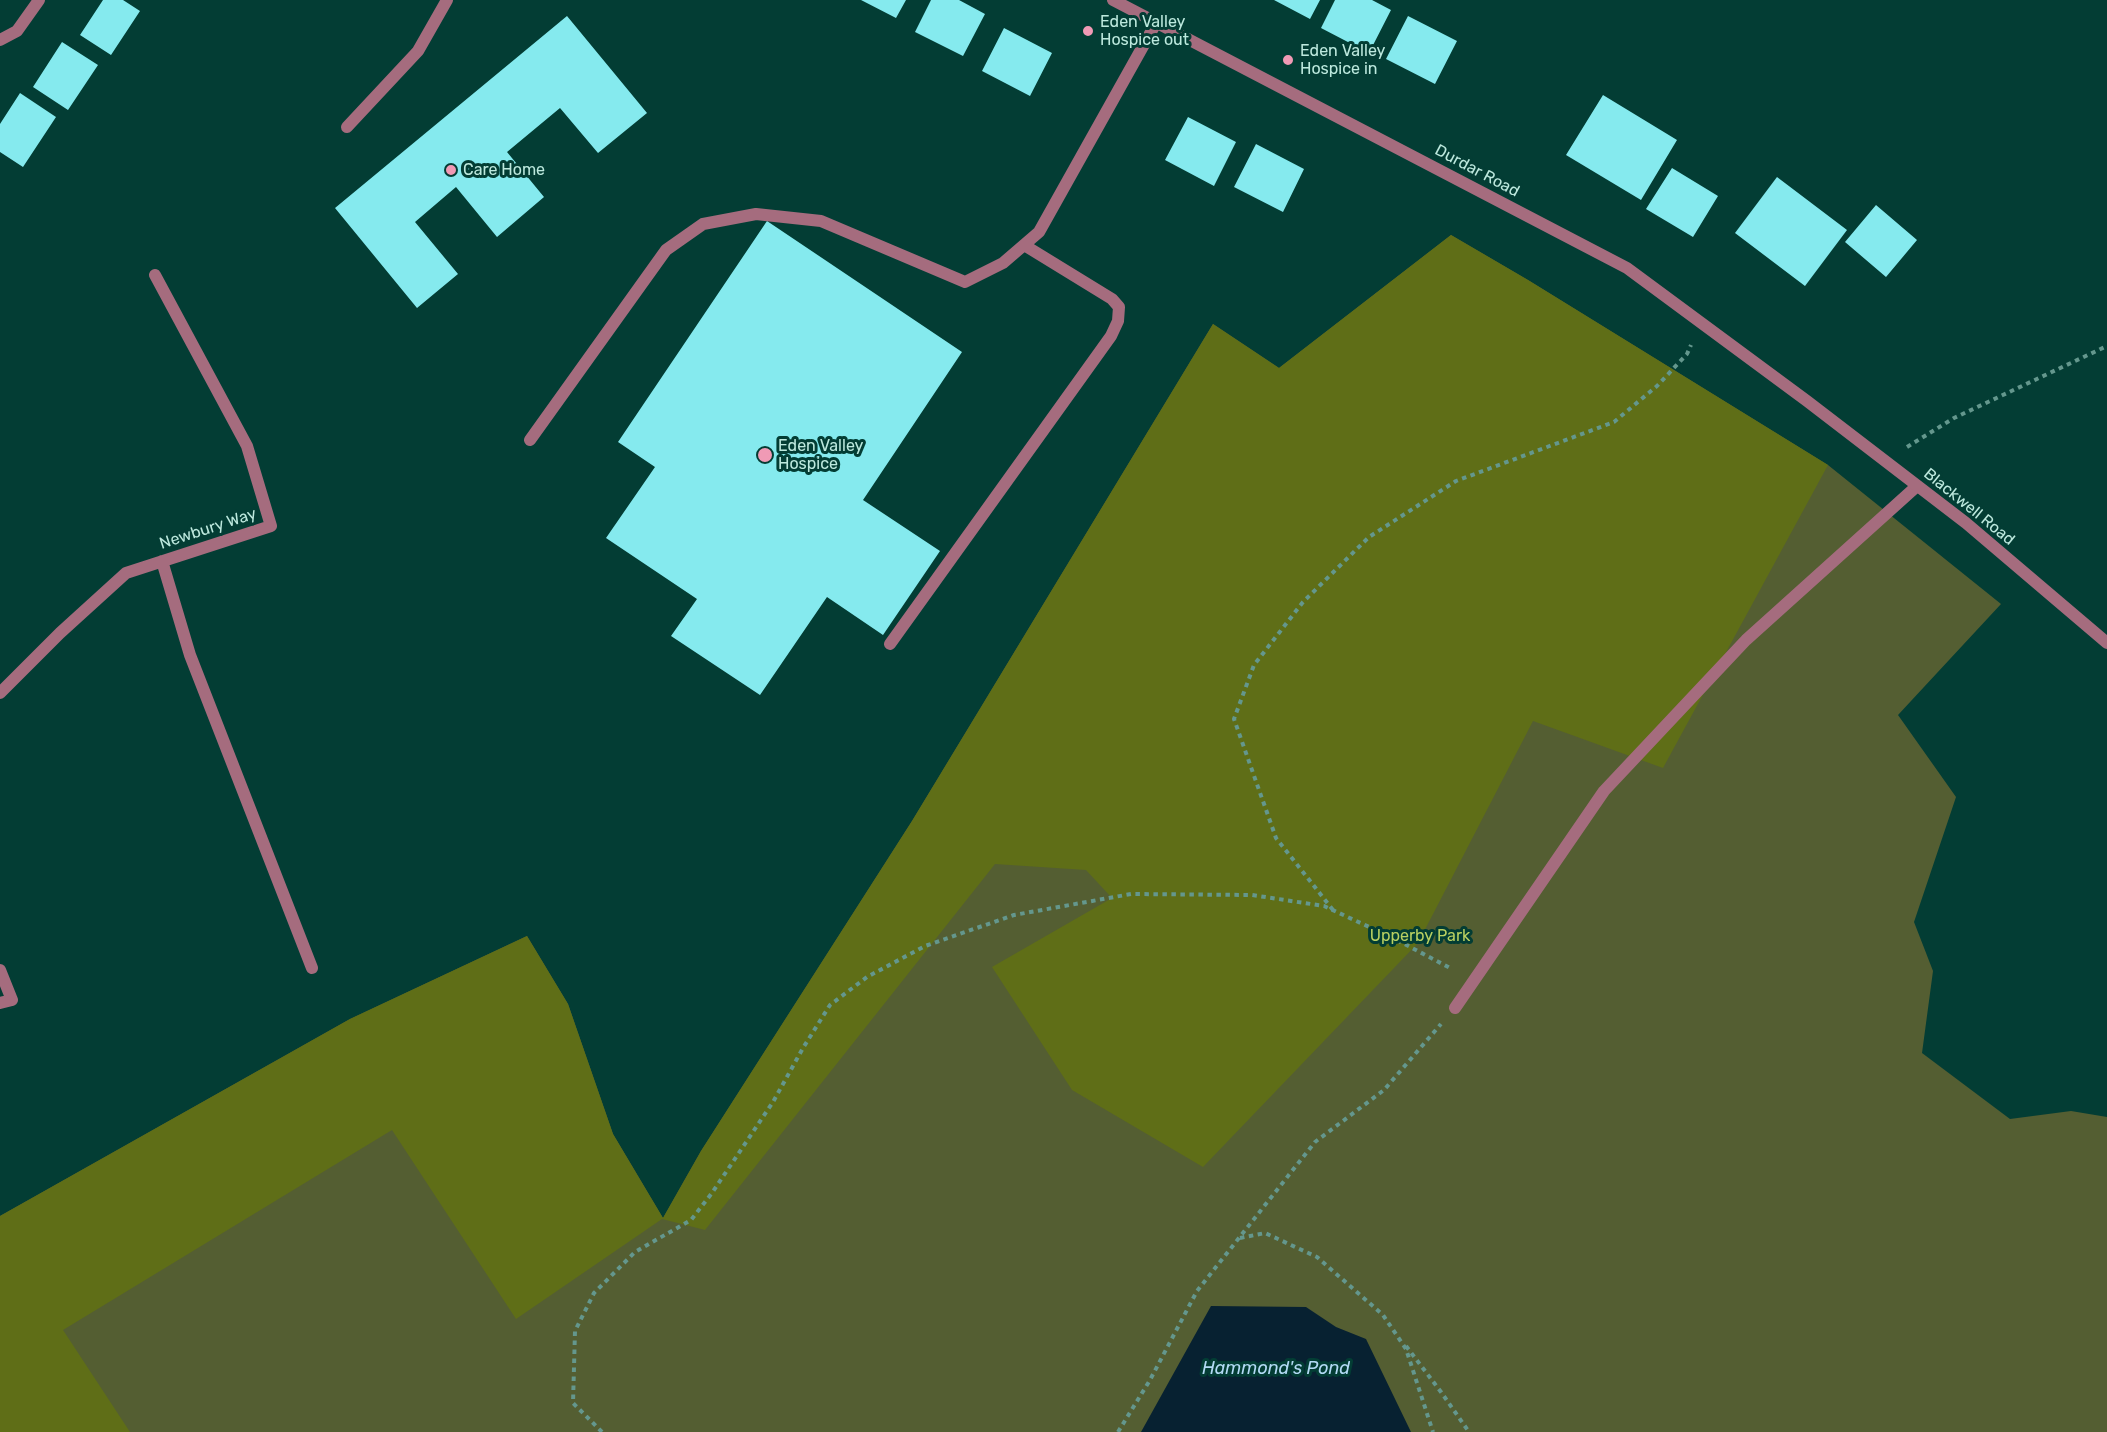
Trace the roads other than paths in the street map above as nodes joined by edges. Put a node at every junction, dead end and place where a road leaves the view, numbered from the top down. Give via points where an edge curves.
1 (39, 0) edge
2 (447, 0) edge
3 (1113, 0) edge
4 (1156, 23) junction
5 (0, 40) edge
6 (347, 127) dead end
7 (1024, 245) junction
8 (155, 275) dead end
9 (1808, 401) joint
10 (530, 440) dead end
11 (1917, 486) junction
12 (162, 561) junction
13 (2107, 643) edge
14 (890, 644) dead end
15 (0, 693) edge
16 (312, 968) dead end
17 (0, 970) edge
18 (0, 1004) edge
19 (1455, 1008) road end

1 - 5 street via 17,31
2 - 6 street via 417,51
3 - 4 street, Durdar Road
4 - 7 street via 1039,232
4 - 9 street, Durdar Road via 1627,268
7 - 10 street via 1003,263 965,282 821,221 756,214 703,224 666,250
7 - 14 street via 1112,299 1119,307 1118,321
8 - 12 street, Newbury Way via 247,446 271,526
9 - 11 street, Blackwell Road
11 - 13 street, Blackwell Road
11 - 19 street via 1746,640 1604,791
12 - 15 street, Newbury Way via 126,573
12 - 16 street via 190,655
17 - 18 street via 12,1000

